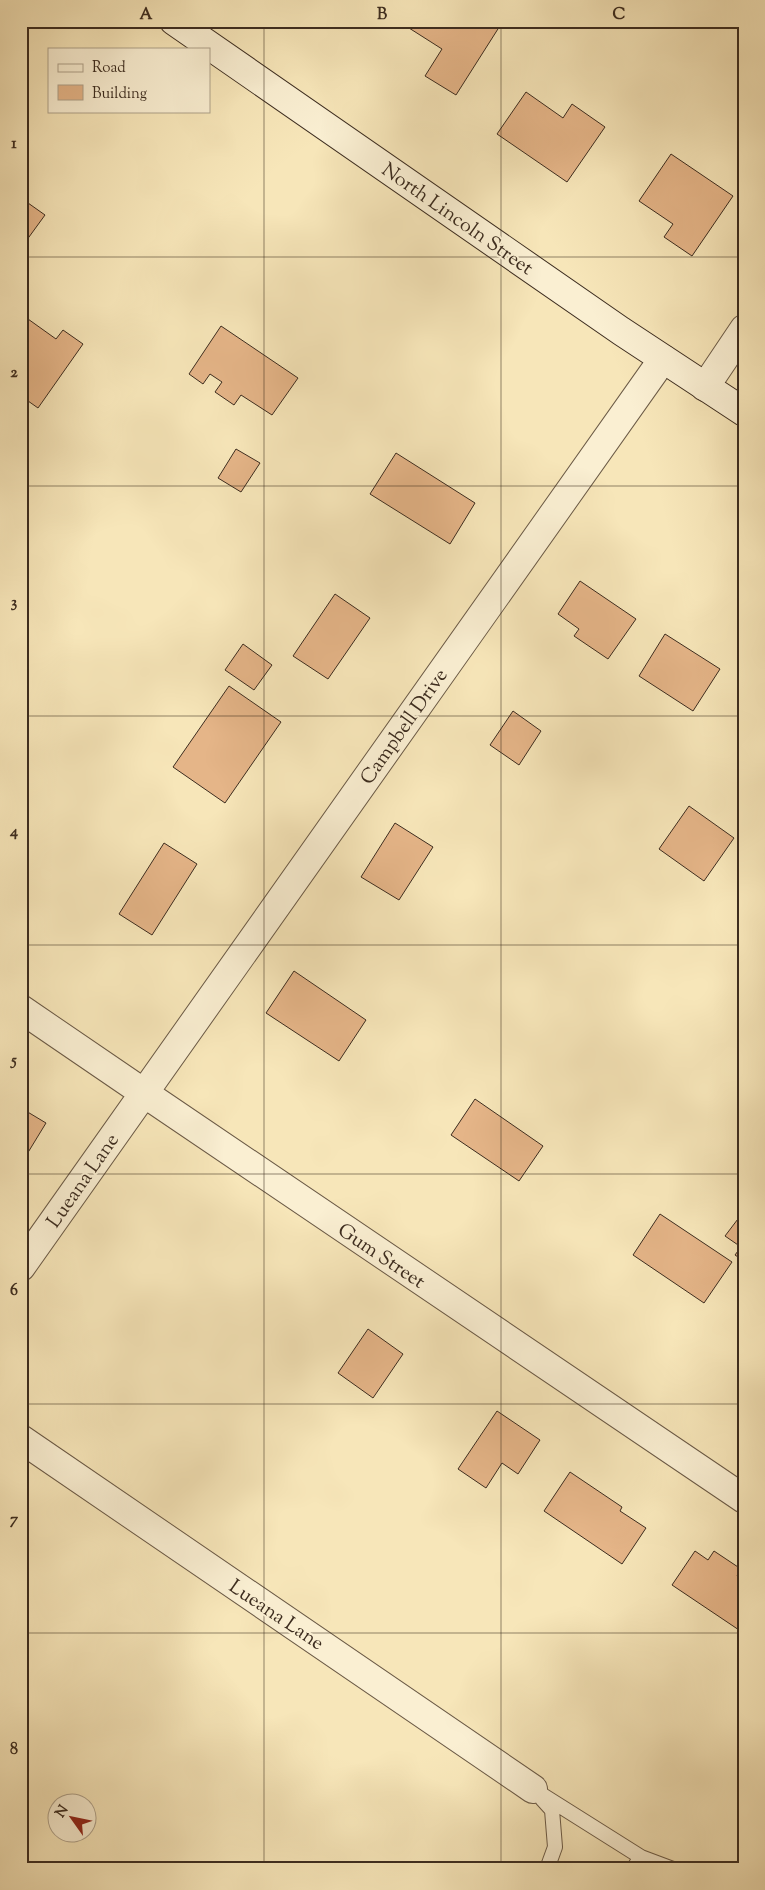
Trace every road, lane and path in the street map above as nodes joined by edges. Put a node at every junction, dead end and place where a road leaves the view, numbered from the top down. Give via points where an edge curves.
1 (174, 21) edge
2 (744, 329) edge
3 (663, 359) junction
4 (705, 388) junction
5 (744, 412) edge
6 (21, 1008) edge
7 (144, 1094) junction
8 (21, 1267) edge
9 (21, 1439) edge
10 (744, 1499) edge
11 (533, 1789) junction
12 (641, 1856) junction
13 (547, 1869) edge
14 (632, 1869) edge
15 (674, 1869) edge

1 - 3 street, North Lincoln Street
2 - 4 street
3 - 4 street, North Lincoln Street
3 - 7 street, Campbell Drive
4 - 5 street, North Lincoln Street
6 - 7 street, Gum Street
7 - 8 street, Lueana Lane
7 - 10 street, Gum Street
9 - 11 street, Lueana Lane
11 - 12 lane
11 - 13 lane via 552,1810 555,1847
12 - 14 lane
12 - 15 lane

